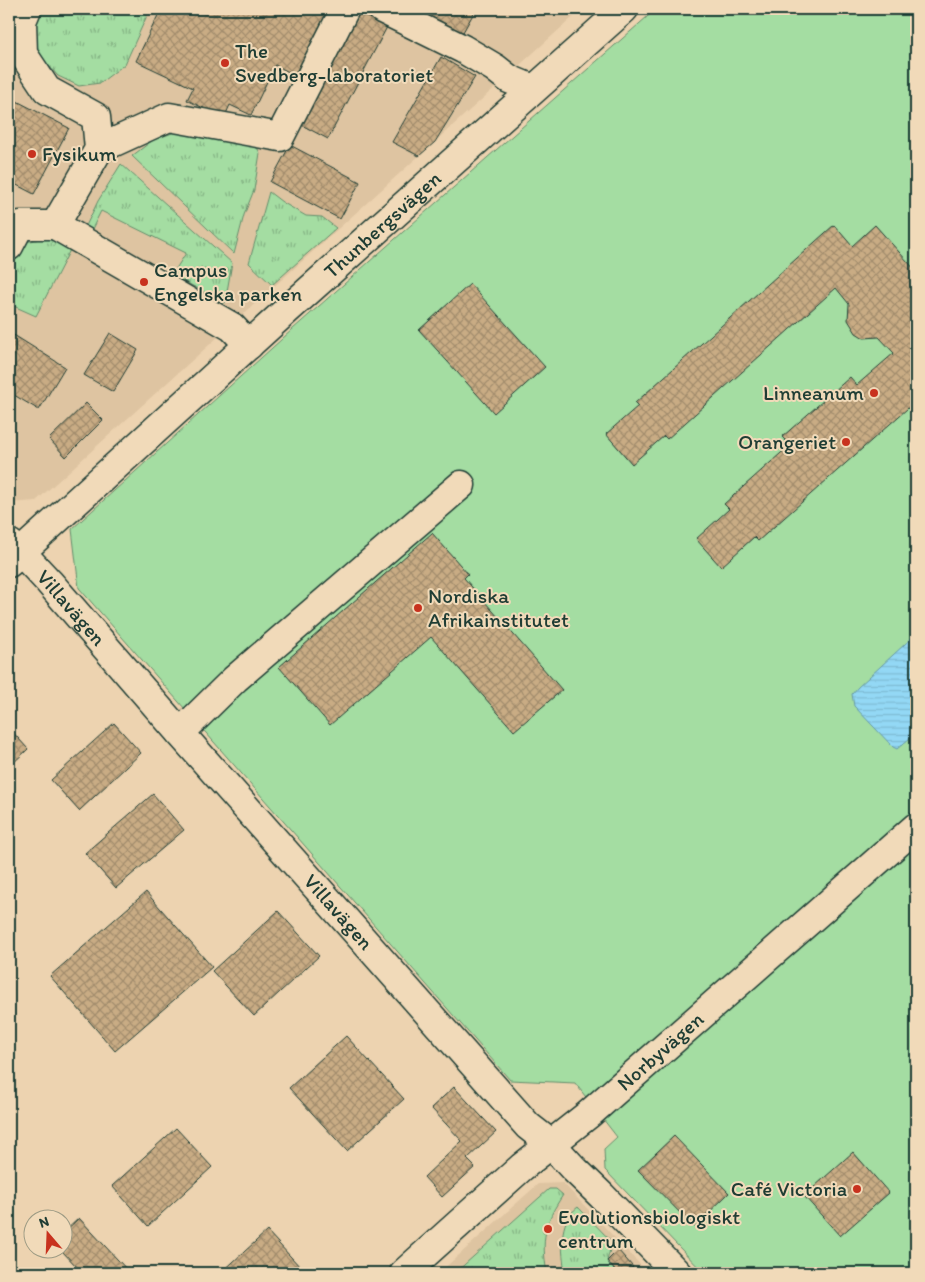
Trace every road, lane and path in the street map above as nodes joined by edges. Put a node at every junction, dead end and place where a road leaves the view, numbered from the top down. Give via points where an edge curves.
1 (27, 9) edge
2 (345, 9) edge
3 (382, 9) edge
4 (624, 9) edge
5 (533, 89) junction
6 (99, 149) junction
7 (55, 225) junction
8 (9, 246) edge
9 (249, 345) junction
10 (461, 485) dead end
11 (13, 553) edge
12 (180, 733) junction
13 (916, 828) edge
14 (551, 1144) junction
15 (404, 1273) edge
16 (677, 1273) edge

1 - 6 street via 22,21 23,54 47,90 96,117
2 - 6 street via 280,137 169,117
3 - 5 street via 463,49 509,79
4 - 5 street, Thunbergsvägen
5 - 9 street, Thunbergsvägen
6 - 7 street
7 - 8 street via 20,225
7 - 9 street via 232,327
9 - 11 street, Thunbergsvägen
10 - 12 street via 235,679
11 - 12 street, Villavägen
12 - 14 street, Villavägen via 528,1126
13 - 14 street, Norbyvägen
14 - 15 street, Norbyvägen via 522,1166
14 - 16 street, Villavägen

